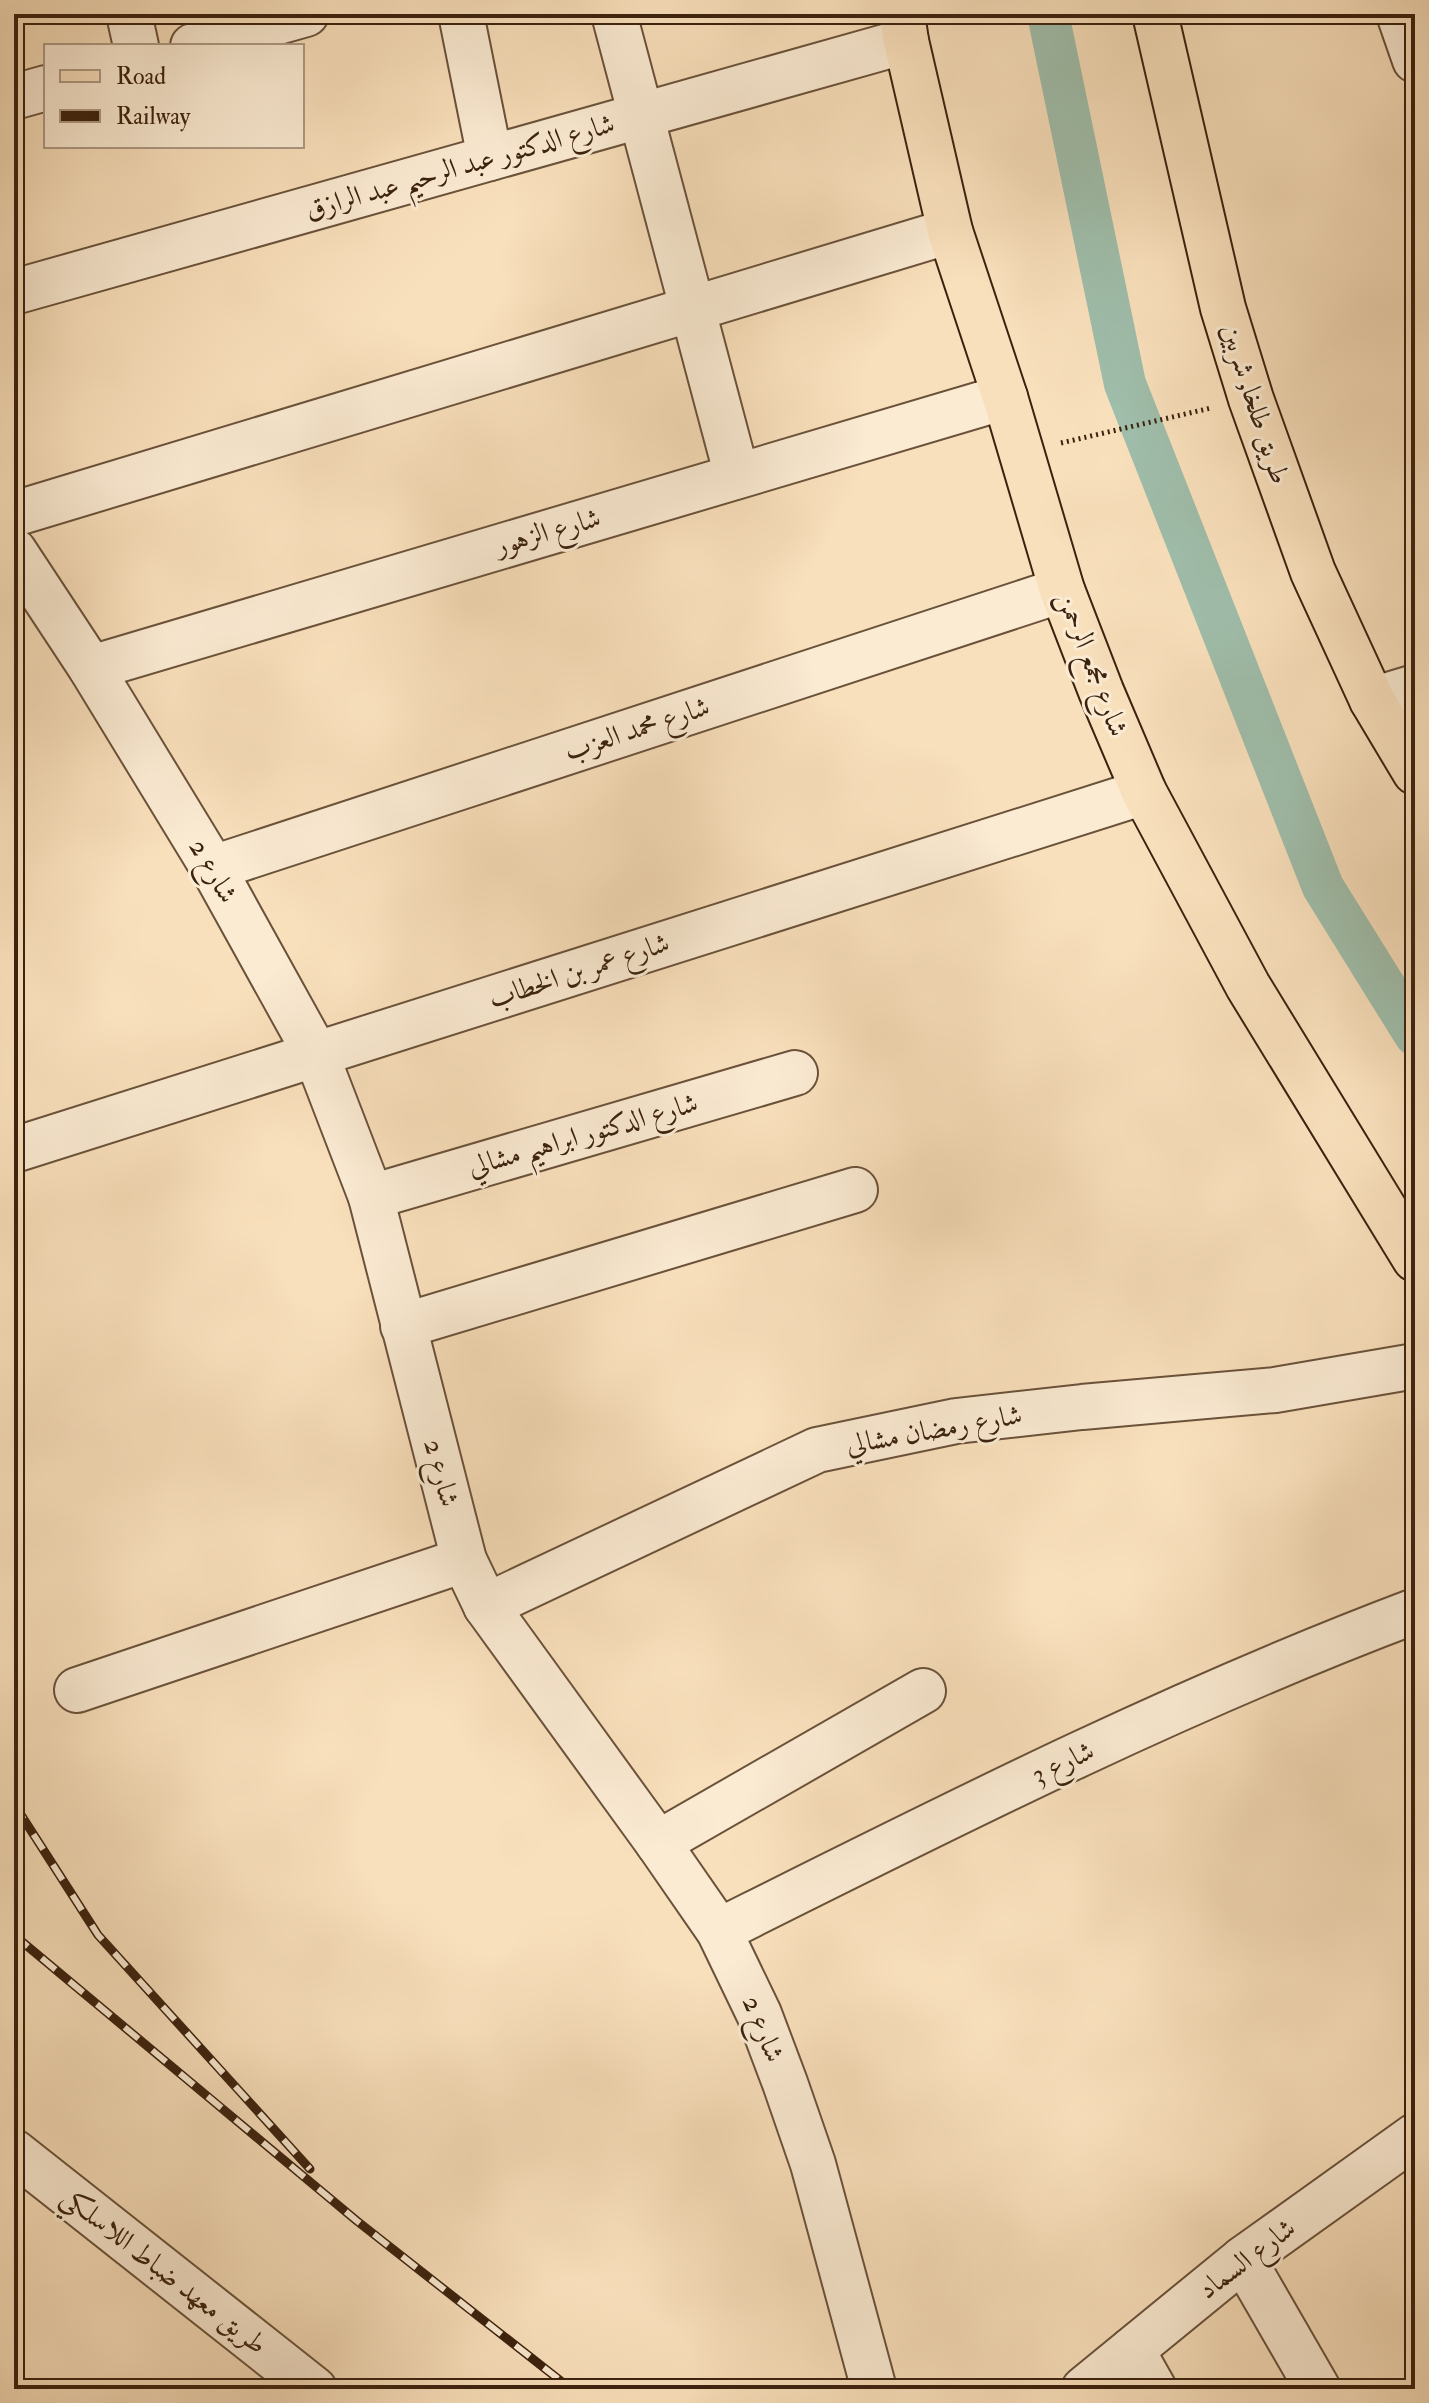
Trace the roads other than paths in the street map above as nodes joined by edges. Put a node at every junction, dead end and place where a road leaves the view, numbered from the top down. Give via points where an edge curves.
1 (129, 14) edge
2 (461, 14) edge
3 (614, 14) edge
4 (1155, 14) edge
5 (1399, 14) edge
6 (300, 15) edge
7 (904, 28) edge
8 (136, 44) edge
9 (200, 44) edge
10 (1415, 60) edge
11 (44, 89) edge
12 (14, 97) edge
13 (642, 115) junction
14 (490, 158) junction
15 (950, 231) junction
16 (14, 292) edge
17 (693, 309) junction
18 (1005, 397) junction
19 (737, 476) junction
20 (14, 514) edge
21 (14, 551) edge
22 (1062, 590) junction
23 (91, 668) junction
24 (1415, 687) edge
25 (1372, 700) junction
26 (1415, 772) edge
27 (1144, 792) junction
28 (213, 868) junction
29 (316, 1054) junction
30 (795, 1073) dead end
31 (14, 1150) edge
32 (855, 1190) dead end
33 (371, 1197) junction
34 (1415, 1259) edge
35 (403, 1326) junction
36 (1415, 1366) edge
37 (464, 1560) junction
38 (486, 1606) junction
39 (1415, 1611) edge
40 (77, 1690) dead end
41 (923, 1691) dead end
42 (658, 1843) junction
43 (719, 1931) junction
44 (1415, 2136) edge
45 (14, 2152) edge
46 (1243, 2259) junction
47 (1132, 2350) junction
48 (314, 2389) edge
49 (874, 2389) edge
50 (1084, 2389) edge
51 (1154, 2389) edge
52 (1318, 2389) edge

1 - 8 street
2 - 14 street
3 - 13 street
4 - 25 main road, طريق طلخا, شربين via 1223,308 1251,399 1313,572
5 - 10 street
6 - 9 street
7 - 13 street, شارع الدكتور عبد الرحيم عبد الرازق
7 - 15 main road, شارع مجمع الرحمن
11 - 12 street
13 - 14 street, شارع الدكتور عبد الرحيم عبد الرازق
13 - 17 street
14 - 16 street, شارع الدكتور عبد الرحيم عبد الرازق
15 - 17 street
15 - 18 main road, شارع مجمع الرحمن
17 - 19 street
17 - 20 street
18 - 19 street, شارع الزهور
18 - 22 main road, شارع مجمع الرحمن
19 - 23 street, شارع الزهور
21 - 23 street, شارع 2
22 - 27 main road, شارع مجمع الرحمن
22 - 28 street, شارع محمد العزب
23 - 28 street, شارع 2
24 - 25 street
25 - 26 main road, طريق طلخا, شربين
27 - 29 street, شارع عمر بن الخطاب
27 - 34 main road, شارع مجمع الرحمن via 1248,986
28 - 29 street, شارع 2
29 - 31 street, شارع عمر بن الخطاب
29 - 33 street, شارع 2
30 - 33 street, شارع الدكتور ابراهيم مشالي
32 - 35 street
33 - 35 street, شارع 2
35 - 37 street, شارع 2
36 - 38 street, شارع رمضان مشالي via 1275,1390 956,1421 817,1450
37 - 38 street, شارع 2
37 - 40 street
38 - 42 street, شارع 2
39 - 43 street, شارع 3 via 1090,1750
41 - 42 street
42 - 43 street, شارع 2
43 - 49 street, شارع 2 via 759,2014 808,2151
44 - 46 street, شارع السماد
45 - 48 street, طريق معهد ضباط اللاسلكي
46 - 47 street, شارع السماد
46 - 52 street
47 - 50 street, شارع السماد
47 - 51 street

